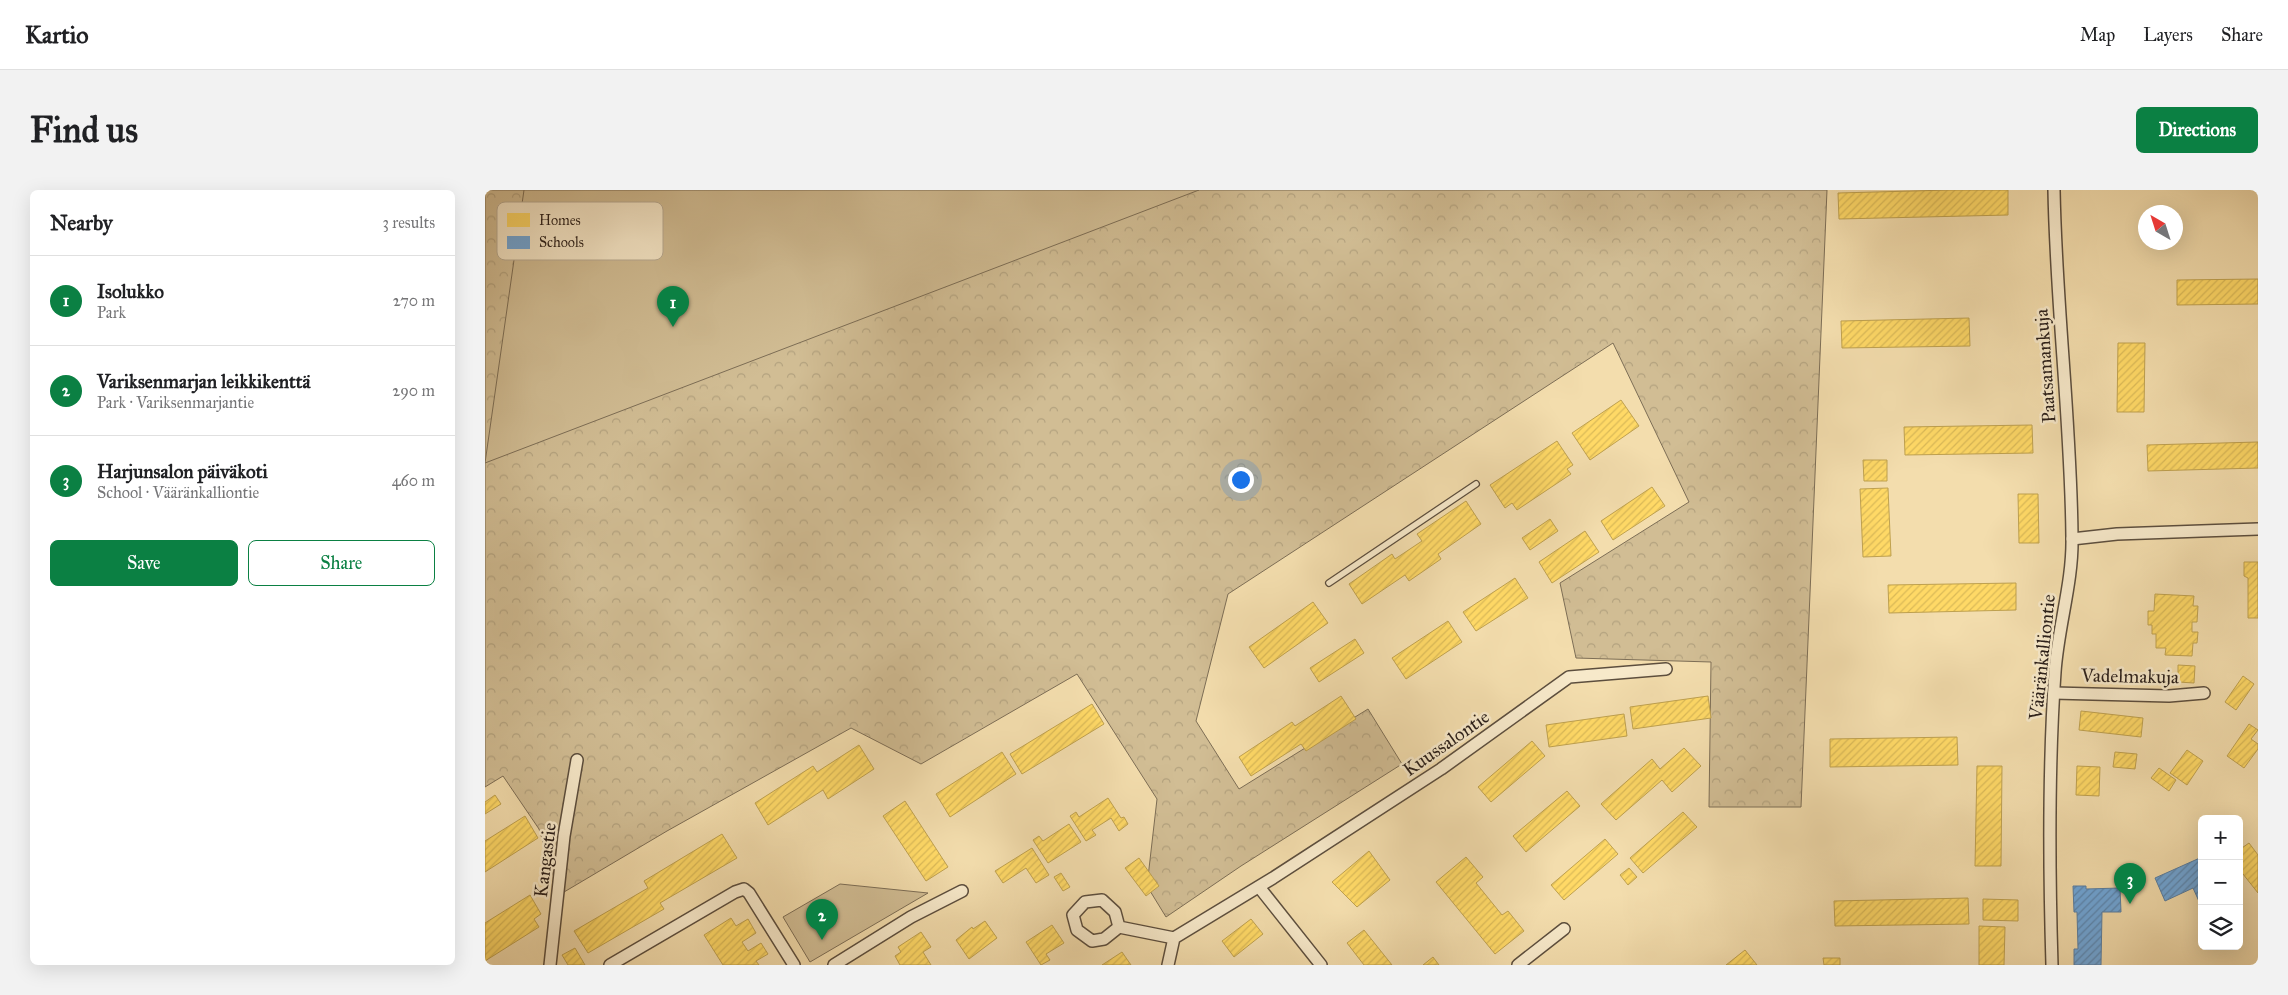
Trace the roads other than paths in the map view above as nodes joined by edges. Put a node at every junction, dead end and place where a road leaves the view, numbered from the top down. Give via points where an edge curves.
1 (2054, 190) edge
2 (1476, 484) dead end
3 (2258, 529) edge
4 (2072, 539) junction
5 (1329, 583) dead end
6 (1666, 669) dead end
7 (2054, 692) junction
8 (2204, 693) dead end
9 (577, 760) dead end
10 (1259, 887) junction
11 (961, 891) dead end
12 (1119, 928) dead end
13 (1564, 929) dead end
14 (1174, 938) junction
15 (550, 965) edge
16 (610, 965) edge
17 (794, 965) edge
18 (834, 965) edge
19 (1168, 965) edge
20 (1321, 965) edge
21 (1518, 965) edge
22 (2052, 965) edge

1 - 4 street, Paatsamankuja via 2055,263
2 - 5 lane
3 - 4 street via 2117,534
4 - 7 street, Vääränkalliontie
6 - 10 street, Kuussalontie via 1569,677 1441,769
7 - 8 street, Vadelmakuja via 2169,696
7 - 22 street, Vääränkalliontie via 2049,835
9 - 15 street, Kangastie via 564,836
10 - 14 street, Kuussalontie
10 - 20 street
11 - 18 street via 911,917
12 - 14 street
13 - 21 street
14 - 19 street
16 - 17 street via 743,889

